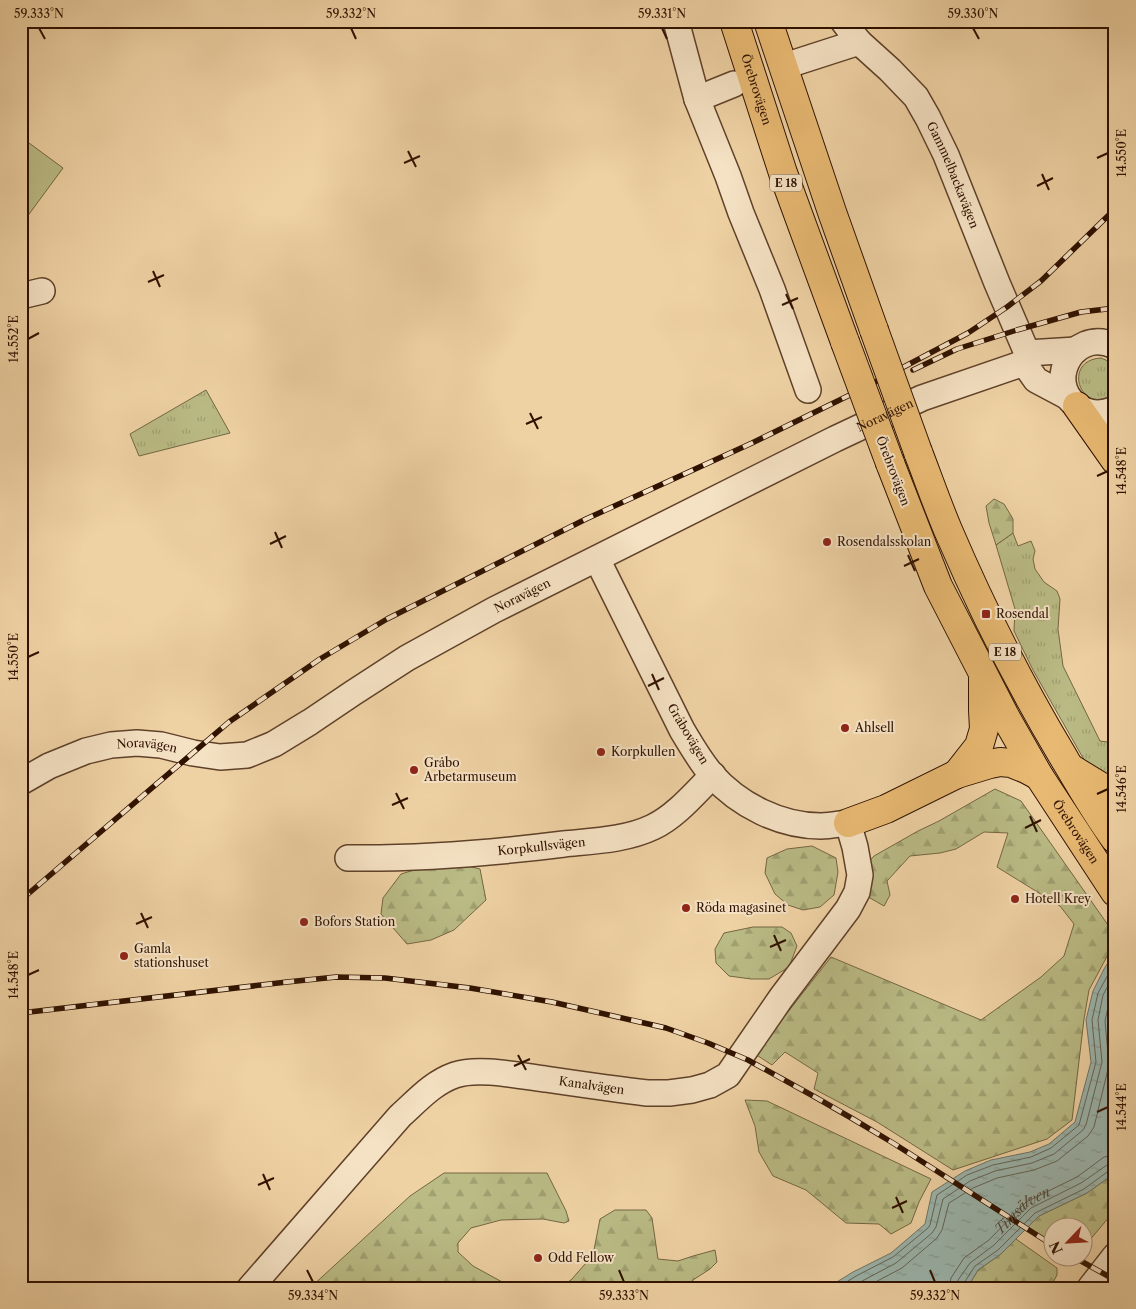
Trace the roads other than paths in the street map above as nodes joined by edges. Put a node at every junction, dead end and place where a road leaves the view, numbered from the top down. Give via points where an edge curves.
1 (676, 21) edge
2 (734, 21) edge
3 (768, 21) edge
4 (842, 21) edge
5 (859, 42) junction
6 (797, 62) dead end
7 (734, 84) dead end
8 (697, 99) junction
9 (1110, 342) edge
10 (1076, 350) junction
11 (1025, 358) junction
12 (808, 390) dead end
13 (1072, 401) junction
14 (1115, 409) edge
15 (1115, 460) edge
16 (596, 559) junction
17 (983, 676) junction
18 (1070, 768) junction
19 (957, 774) junction
20 (712, 775) junction
21 (1039, 776) junction
22 (21, 782) edge
23 (1115, 788) edge
24 (848, 823) junction
25 (1115, 839) edge
26 (348, 858) dead end
27 (1115, 892) edge
28 (1115, 1256) edge
29 (250, 1288) edge
30 (1090, 1288) edge

1 - 8 street
2 - 17 highway, Örebrovägen / E 18, bridge via 783,173 844,342 938,586
3 - 18 highway, E 18, bridge via 832,212 948,529 1009,660
4 - 5 street, Gammelbackavägen
5 - 6 street
5 - 11 street, Gammelbackavägen via 916,97 928,118
7 - 8 street
8 - 12 street
9 - 10 street, Noravägen via 1087,344
10 - 11 street, Noravägen
10 - 13 street via 1063,372 1065,391
11 - 13 street via 1036,380
11 - 16 street, Noravägen via 922,398
13 - 14 street via 1094,413
13 - 15 highway
16 - 20 street, Gråbovägen via 682,730
16 - 22 street, Noravägen via 445,636 274,744 247,755 220,757 137,743 110,745 49,766
17 - 19 highway via 984,729 979,746
17 - 21 highway, Örebrovägen / E 18
18 - 23 highway via 1103,788
18 - 25 highway, E 18
19 - 21 highway via 1005,762
19 - 24 highway via 886,809
20 - 24 street, Gråbovägen via 739,799 768,816 796,824
20 - 26 street, Korpkullsvägen via 669,817 636,834 504,851 384,859
21 - 27 highway, Örebrovägen / E 18
24 - 29 street, Kanalvägen via 860,875 857,892 728,1075 710,1085 668,1093 476,1072 440,1082 400,1116
28 - 30 street

